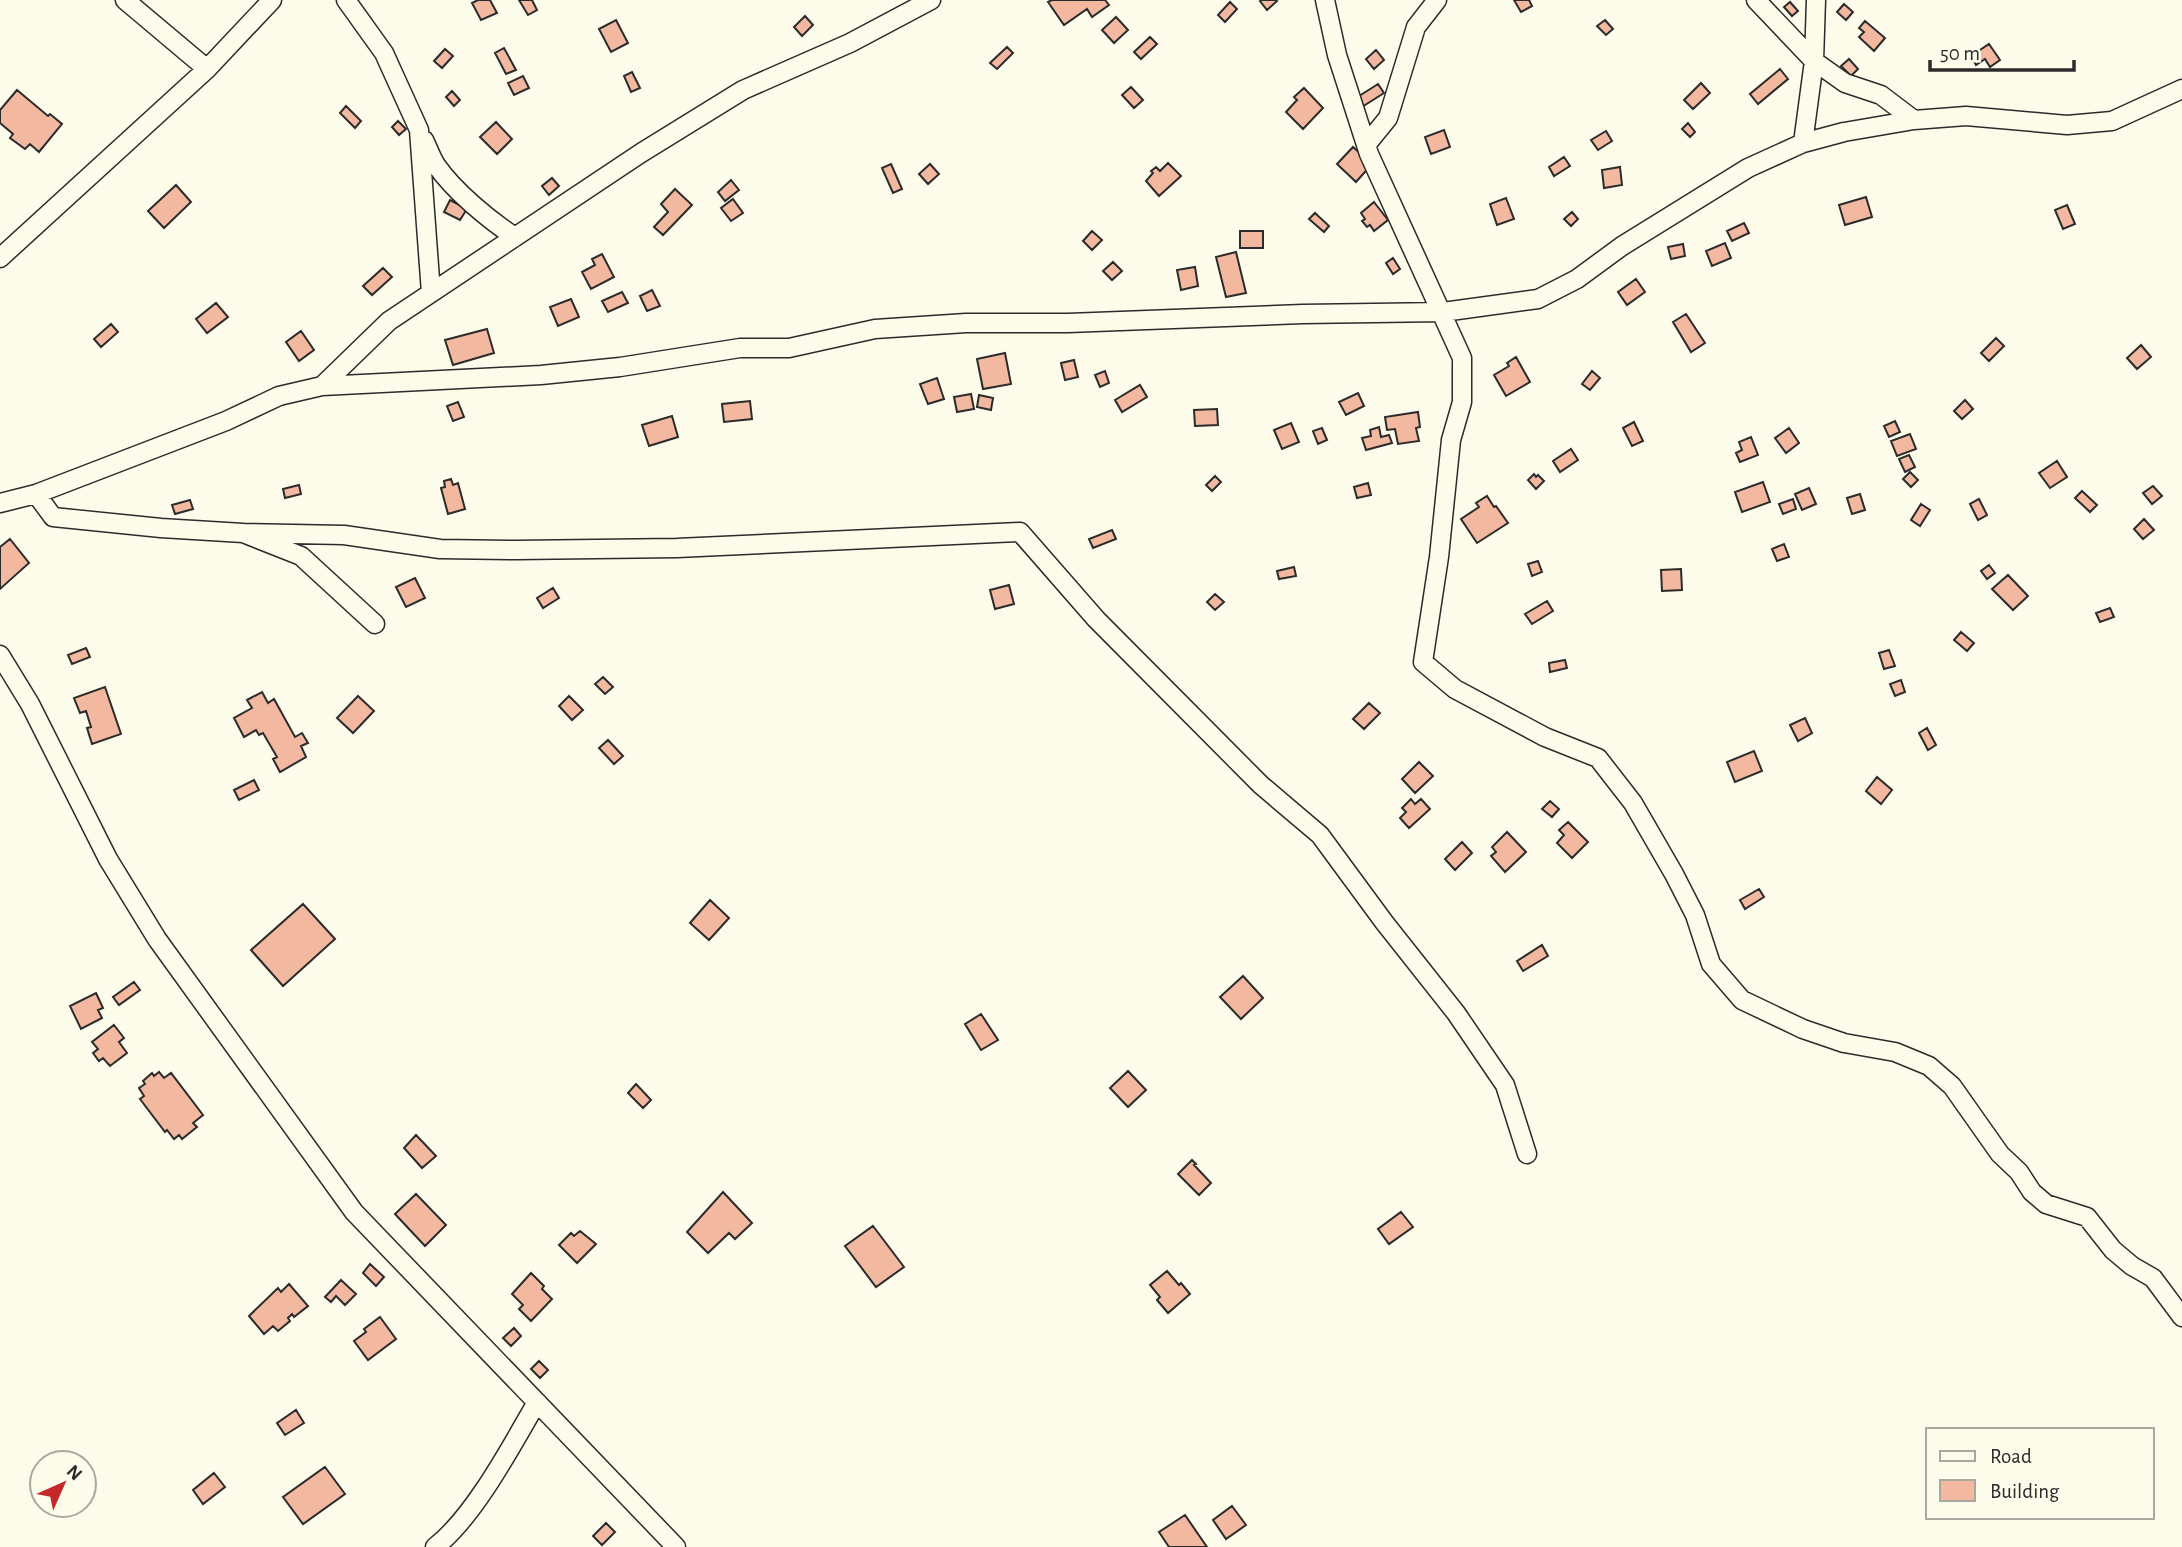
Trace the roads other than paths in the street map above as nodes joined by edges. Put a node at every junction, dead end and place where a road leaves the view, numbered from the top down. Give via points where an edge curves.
1 (125, 0) edge
2 (272, 0) edge
3 (346, 0) edge
4 (931, 0) edge
5 (1325, 0) edge
6 (1437, 0) edge
7 (1756, 0) edge
8 (1816, 0) edge
9 (1814, 61) junction
10 (207, 69) junction
11 (2182, 89) edge
12 (2174, 99) edge
13 (1914, 120) junction
14 (419, 130) junction
15 (1802, 143) junction
16 (1366, 145) junction
17 (515, 237) junction
18 (0, 258) edge
19 (431, 293) junction
20 (1443, 312) junction
21 (322, 386) junction
22 (36, 494) junction
23 (0, 503) edge
24 (243, 533) junction
25 (375, 624) dead end
26 (0, 654) edge
27 (1527, 1154) dead end
28 (2182, 1317) edge
29 (537, 1402) junction
30 (435, 1547) edge
31 (676, 1547) edge

1 - 10 street
2 - 10 street
3 - 14 street via 384,53
4 - 17 street via 850,43 743,90
5 - 16 street
6 - 16 street via 1416,27 1388,118
7 - 9 street
8 - 9 street
9 - 13 street via 1845,83 1881,95
9 - 15 street
10 - 18 street
11 - 12 street
12 - 13 street via 2112,121 2067,125 1966,116
13 - 15 street
14 - 17 street via 437,166 468,200
14 - 19 street
15 - 20 street via 1748,168 1577,279 1538,299
16 - 20 street
17 - 19 street
19 - 21 street via 389,321
20 - 21 street via 875,329 789,348 740,348 620,367
20 - 28 street via 1462,358 1462,402 1451,440 1423,662 1455,689 1545,737 1598,758 1633,803 1674,874 1695,915 1711,964 1742,1000 1834,1040 1895,1052 1929,1066 1952,1086 2032,1192 2046,1204 2087,1217 2113,1250 2153,1278
21 - 22 street via 279,396
22 - 23 street
22 - 24 street via 53,517
24 - 25 street via 301,556
24 - 27 street via 344,535 440,549 516,550 677,548 1020,532 1096,619 1261,785 1320,835 1457,1013 1505,1084
26 - 29 street via 108,859 221,1029 354,1212
29 - 30 street via 452,1535
29 - 31 street

